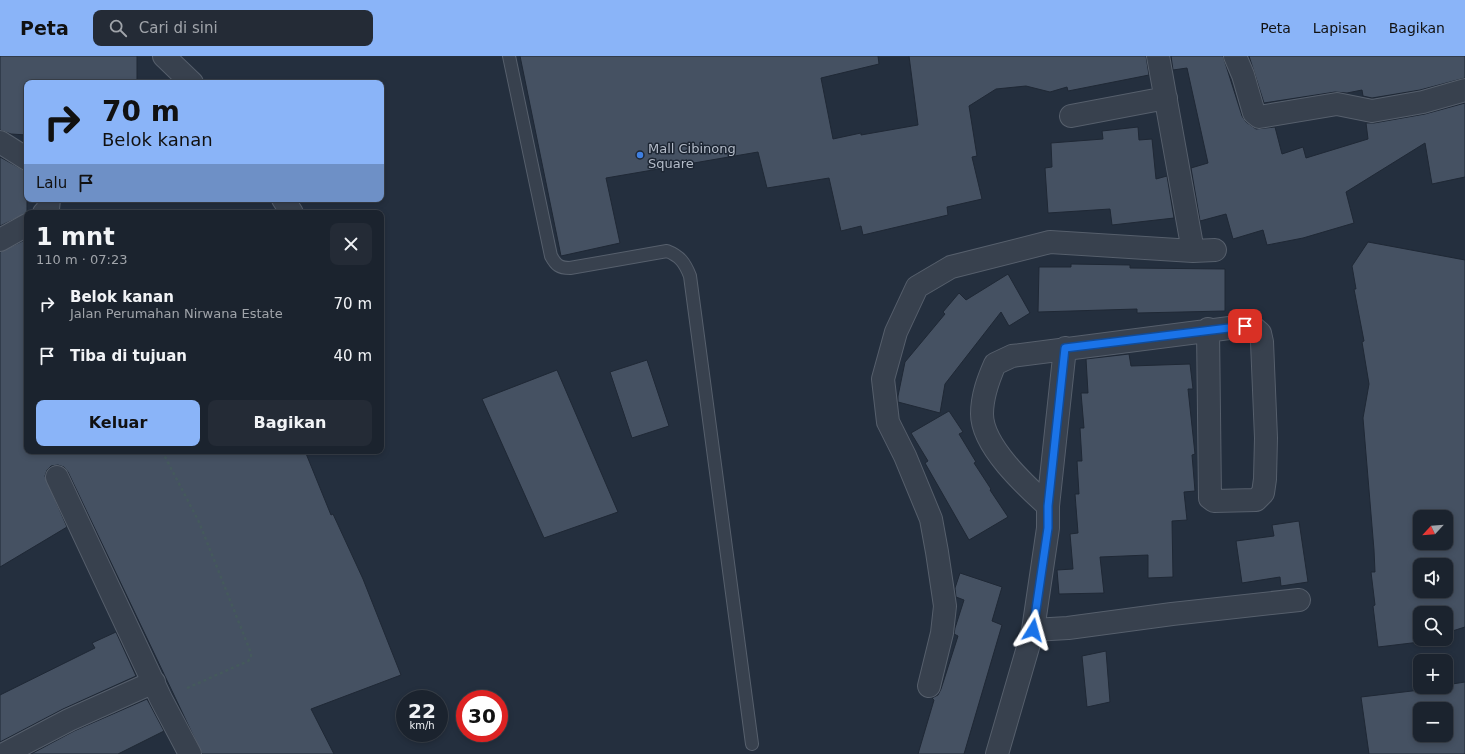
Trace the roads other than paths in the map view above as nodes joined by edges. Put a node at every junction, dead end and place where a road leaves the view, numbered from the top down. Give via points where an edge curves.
1 (164, 56) edge
2 (509, 56) edge
3 (1158, 56) edge
4 (1235, 56) edge
5 (189, 80) edge
6 (1465, 90) edge
7 (1166, 98) junction
8 (1072, 116) dead end
9 (0, 142) edge
10 (24, 158) edge
11 (24, 227) edge
12 (0, 240) edge
13 (1215, 250) dead end
14 (1193, 251) junction
15 (1208, 330) junction
16 (1065, 348) junction
17 (57, 477) dead end
18 (1048, 506) junction
19 (1299, 600) dead end
20 (1033, 630) junction
21 (929, 686) dead end
22 (157, 690) junction
23 (752, 744) dead end
24 (4, 754) edge
25 (190, 754) edge
26 (998, 754) edge

1 - 5 street
2 - 23 lane via 551,256 556,264 562,268 570,268 667,251 676,254 685,264 690,276
3 - 7 street
4 - 6 street via 1254,113 1259,117 1337,104 1372,111 1423,102
7 - 8 street
7 - 14 street
9 - 10 street
11 - 12 street
13 - 14 street
14 - 21 street via 1050,242 951,267 917,287 896,332 883,379 888,422 931,519 938,559 945,606 942,633
15 - 15 street via 1245,326 1253,327 1260,334 1266,438 1265,479 1262,493 1256,500 1214,501 1210,498
15 - 16 street
16 - 18 street
16 - 18 street via 1012,356 995,364 985,389 982,415 990,442 1018,478
17 - 22 street
18 - 20 street via 1048,528
19 - 20 street
20 - 26 street
22 - 24 street via 69,720
22 - 25 street

